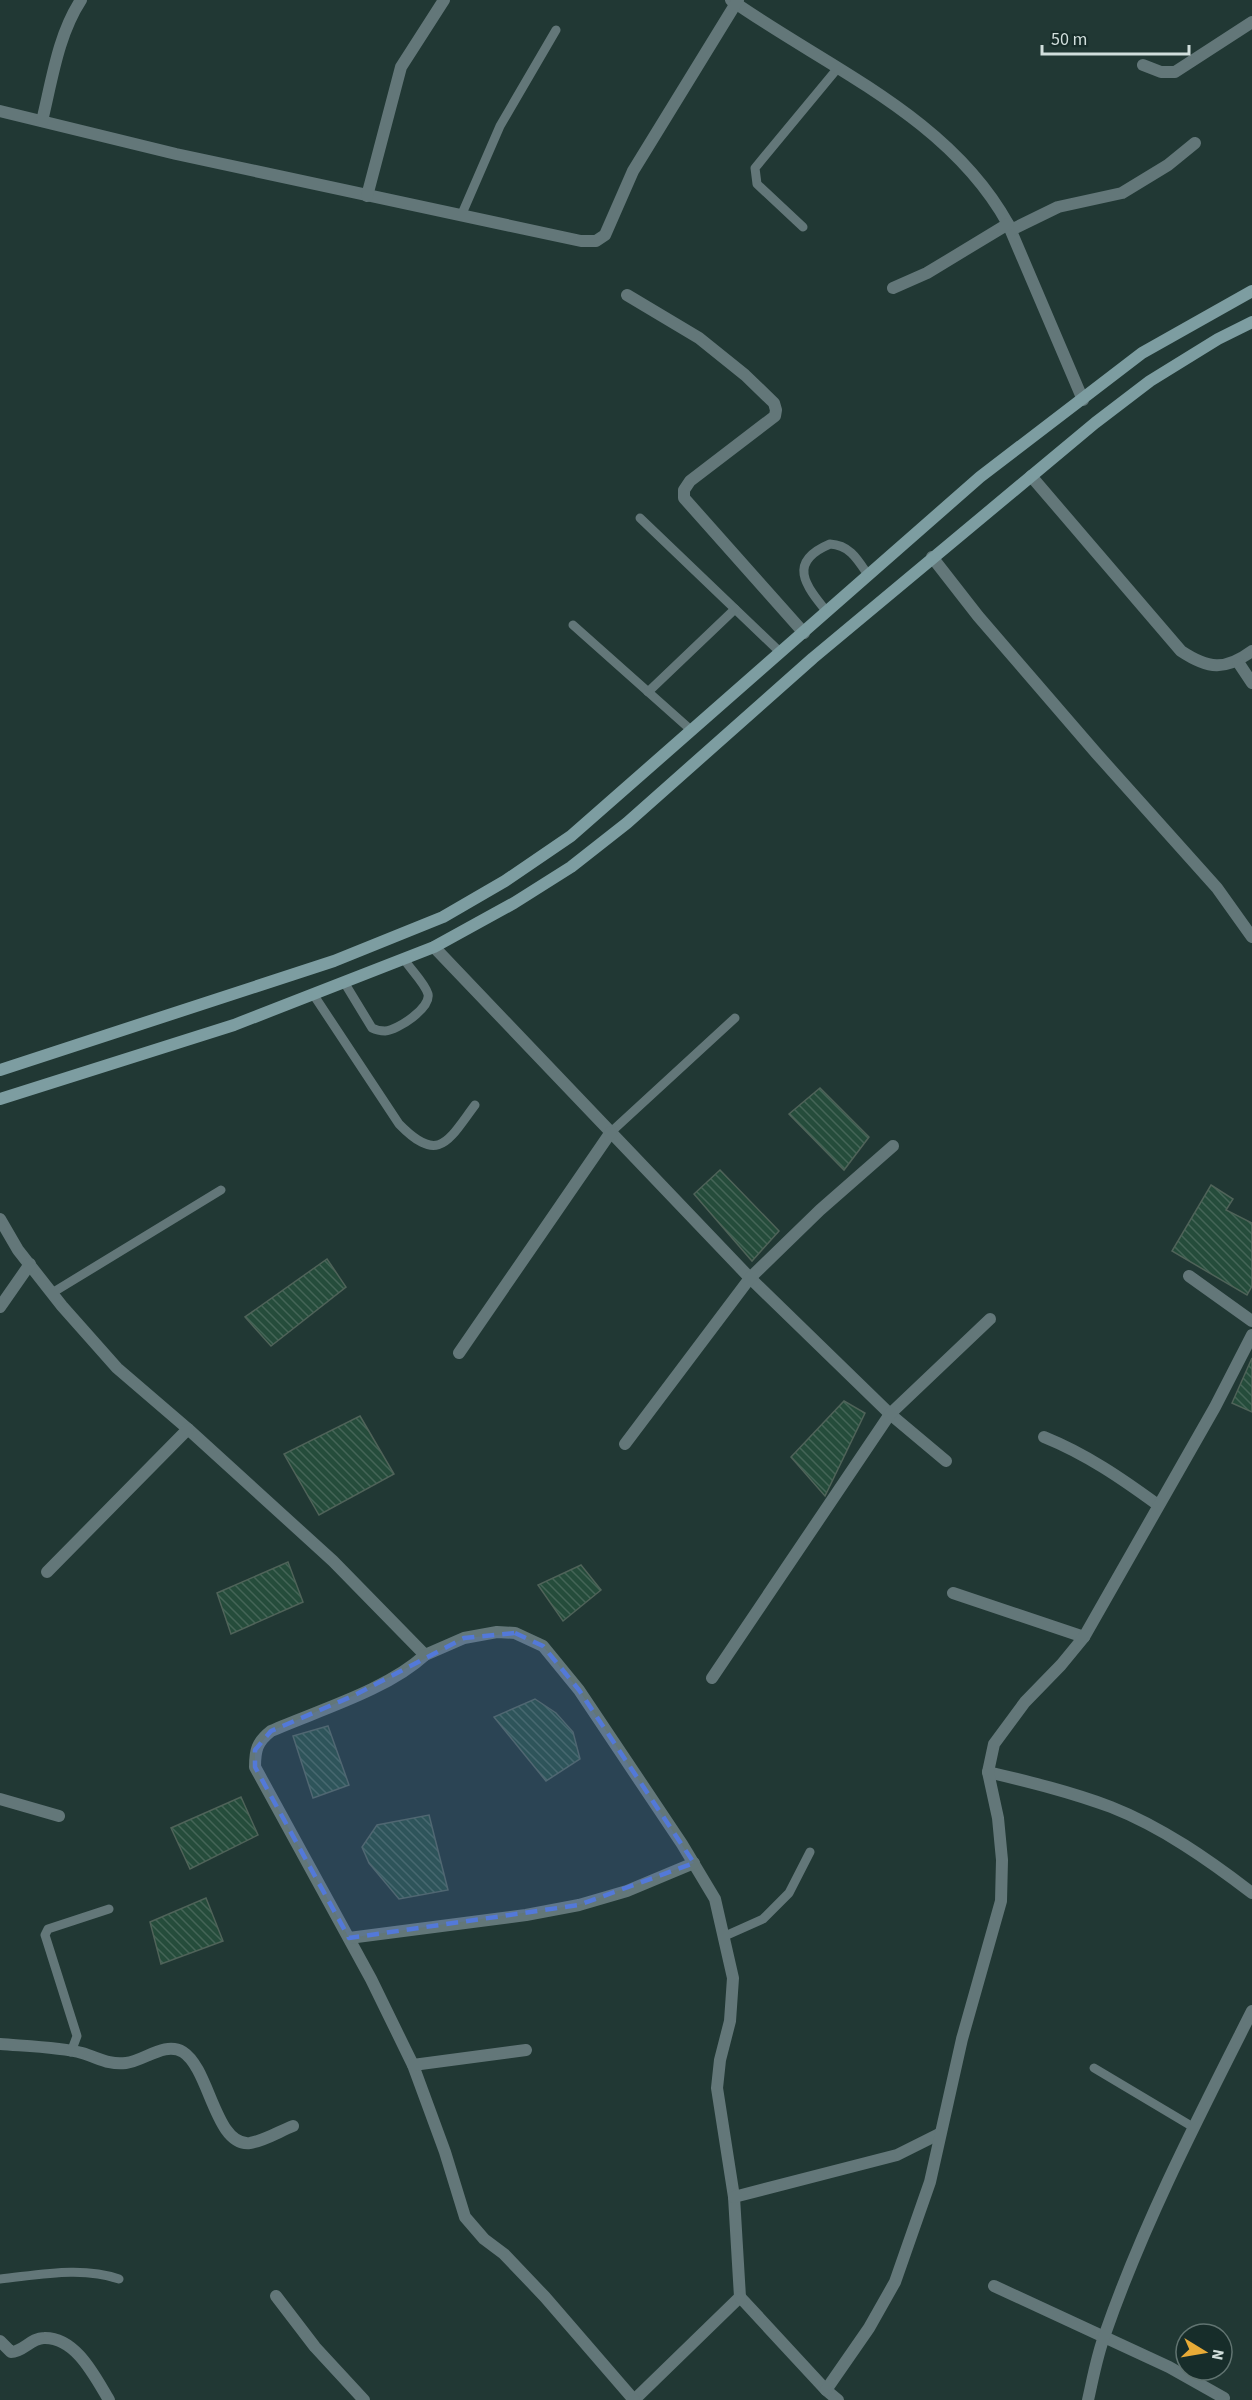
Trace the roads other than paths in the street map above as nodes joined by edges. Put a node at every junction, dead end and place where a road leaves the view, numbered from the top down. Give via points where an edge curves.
1 (81, 0) edge
2 (444, 0) edge
3 (735, 1) edge
4 (1252, 22) edge
5 (556, 30) dead end
6 (1143, 65) dead end
7 (837, 69) junction
8 (0, 111) edge
9 (42, 121) junction
10 (1195, 143) dead end
11 (367, 196) junction
12 (461, 216) junction
13 (803, 226) dead end
14 (1009, 227) junction
15 (893, 288) dead end
16 (1252, 291) edge
17 (627, 295) dead end
18 (1252, 322) edge
19 (1083, 400) junction
20 (1032, 476) junction
21 (640, 518) dead end
22 (932, 557) junction
23 (868, 574) junction
24 (735, 609) junction
25 (827, 612) junction
26 (573, 626) dead end
27 (804, 633) junction
28 (1252, 651) edge
29 (781, 653) junction
30 (1238, 662) junction
31 (1252, 683) edge
32 (648, 692) junction
33 (691, 730) junction
34 (1252, 937) edge
35 (434, 947) junction
36 (404, 959) junction
37 (344, 982) junction
38 (313, 994) junction
39 (735, 1018) dead end
40 (0, 1070) edge
41 (0, 1099) edge
42 (475, 1105) dead end
43 (611, 1132) junction
44 (893, 1146) dead end
45 (221, 1190) dead end
46 (0, 1220) edge
47 (30, 1264) junction
48 (1189, 1276) dead end
49 (750, 1278) junction
50 (52, 1293) junction
51 (0, 1307) edge
52 (990, 1319) dead end
53 (1252, 1321) edge
54 (1252, 1335) edge
55 (459, 1353) dead end
56 (890, 1414) junction
57 (188, 1429) junction
58 (1044, 1437) dead end
59 (625, 1444) dead end
60 (946, 1461) dead end
61 (1158, 1504) junction
62 (47, 1572) dead end
63 (953, 1593) dead end
64 (1084, 1637) junction
65 (425, 1655) junction
66 (712, 1678) dead end
67 (988, 1772) junction
68 (0, 1799) edge
69 (59, 1816) dead end
70 (810, 1852) dead end
71 (694, 1863) junction
72 (1252, 1893) edge
73 (109, 1909) dead end
74 (725, 1936) junction
75 (348, 1938) junction
76 (1252, 2011) edge
77 (0, 2044) edge
78 (526, 2050) dead end
79 (71, 2052) junction
80 (413, 2064) junction
81 (1094, 2068) dead end
82 (293, 2126) dead end
83 (1193, 2127) junction
84 (939, 2134) junction
85 (734, 2198) junction
86 (0, 2278) edge
87 (120, 2279) dead end
88 (994, 2286) dead end
89 (276, 2296) dead end
90 (741, 2297) junction
91 (1104, 2336) junction
92 (0, 2341) edge
93 (826, 2390) junction
94 (1224, 2398) dead end
95 (109, 2400) edge
96 (364, 2400) edge
97 (634, 2400) edge
98 (838, 2400) edge
99 (1088, 2400) edge

1 - 9 street via 59,49
2 - 11 street via 401,67
3 - 7 street
3 - 12 street via 633,171 605,235 596,241 581,241
4 - 6 street via 1175,72
5 - 12 lane via 500,126
7 - 13 lane via 755,168 757,184
7 - 14 street via 914,118 958,157 993,197
8 - 9 street
9 - 11 street
10 - 14 street via 1122,193 1058,207
11 - 12 street
14 - 15 street
14 - 19 street
16 - 19 main road via 1142,353
17 - 27 street via 699,338 774,403 775,417 690,481 684,498
18 - 20 main road via 1150,381
19 - 23 main road via 980,477
20 - 22 main road
20 - 30 street via 1181,651 1199,662 1218,666
21 - 24 lane
22 - 34 street via 978,616 1217,888
22 - 35 main road via 627,823 514,903
23 - 25 main road
23 - 25 lane via 844,546 830,544 811,556 804,567 804,580
24 - 29 lane
24 - 32 lane
25 - 27 main road
26 - 32 lane
27 - 29 main road
28 - 30 street
29 - 33 main road
30 - 31 street
32 - 33 lane
33 - 40 main road via 571,836 443,917 334,961
35 - 36 main road
35 - 43 street
36 - 37 main road
36 - 37 lane via 428,992 428,1002 393,1030 372,1028
37 - 38 main road
38 - 41 main road via 234,1025
38 - 42 lane via 410,1136 425,1146 437,1146 450,1138
39 - 43 lane
43 - 49 street
43 - 55 street
44 - 49 street
45 - 50 lane
46 - 47 street
47 - 50 street
47 - 51 street
48 - 53 street
49 - 56 street
49 - 59 street
50 - 57 street via 117,1368
52 - 56 street
54 - 61 street
56 - 60 street
56 - 66 street
57 - 62 street
57 - 65 street via 333,1561
58 - 61 street via 1074,1449
61 - 64 street
63 - 64 street
64 - 67 street via 1007,1725 994,1744
65 - 71 street via 464,1638 497,1632 515,1633 543,1646 579,1690
65 - 75 street via 409,1670 271,1731 255,1750 255,1767
67 - 72 street via 1058,1789 1113,1808 1163,1832
67 - 84 street via 998,1818 1001,1901
68 - 69 street
70 - 74 lane via 789,1893 763,1920
71 - 74 street via 715,1899
71 - 75 street via 627,1891 579,1905
73 - 79 lane via 48,1929 45,1935 77,2036
74 - 85 street via 733,1978 730,2021 717,2088
75 - 80 street
76 - 83 street
77 - 79 street
78 - 80 street
79 - 82 street via 112,2064 130,2063 177,2049 196,2064 232,2138 251,2143
80 - 97 street via 465,2217 545,2297
81 - 83 lane
83 - 91 street
84 - 85 street via 897,2155
84 - 93 street via 930,2182 895,2282
85 - 90 street
86 - 87 lane via 87,2271
88 - 91 street
89 - 96 street via 315,2347
90 - 93 street
90 - 97 street
91 - 94 street
91 - 99 street
92 - 95 street via 11,2352 17,2352 31,2341 61,2340 83,2360
93 - 98 street

